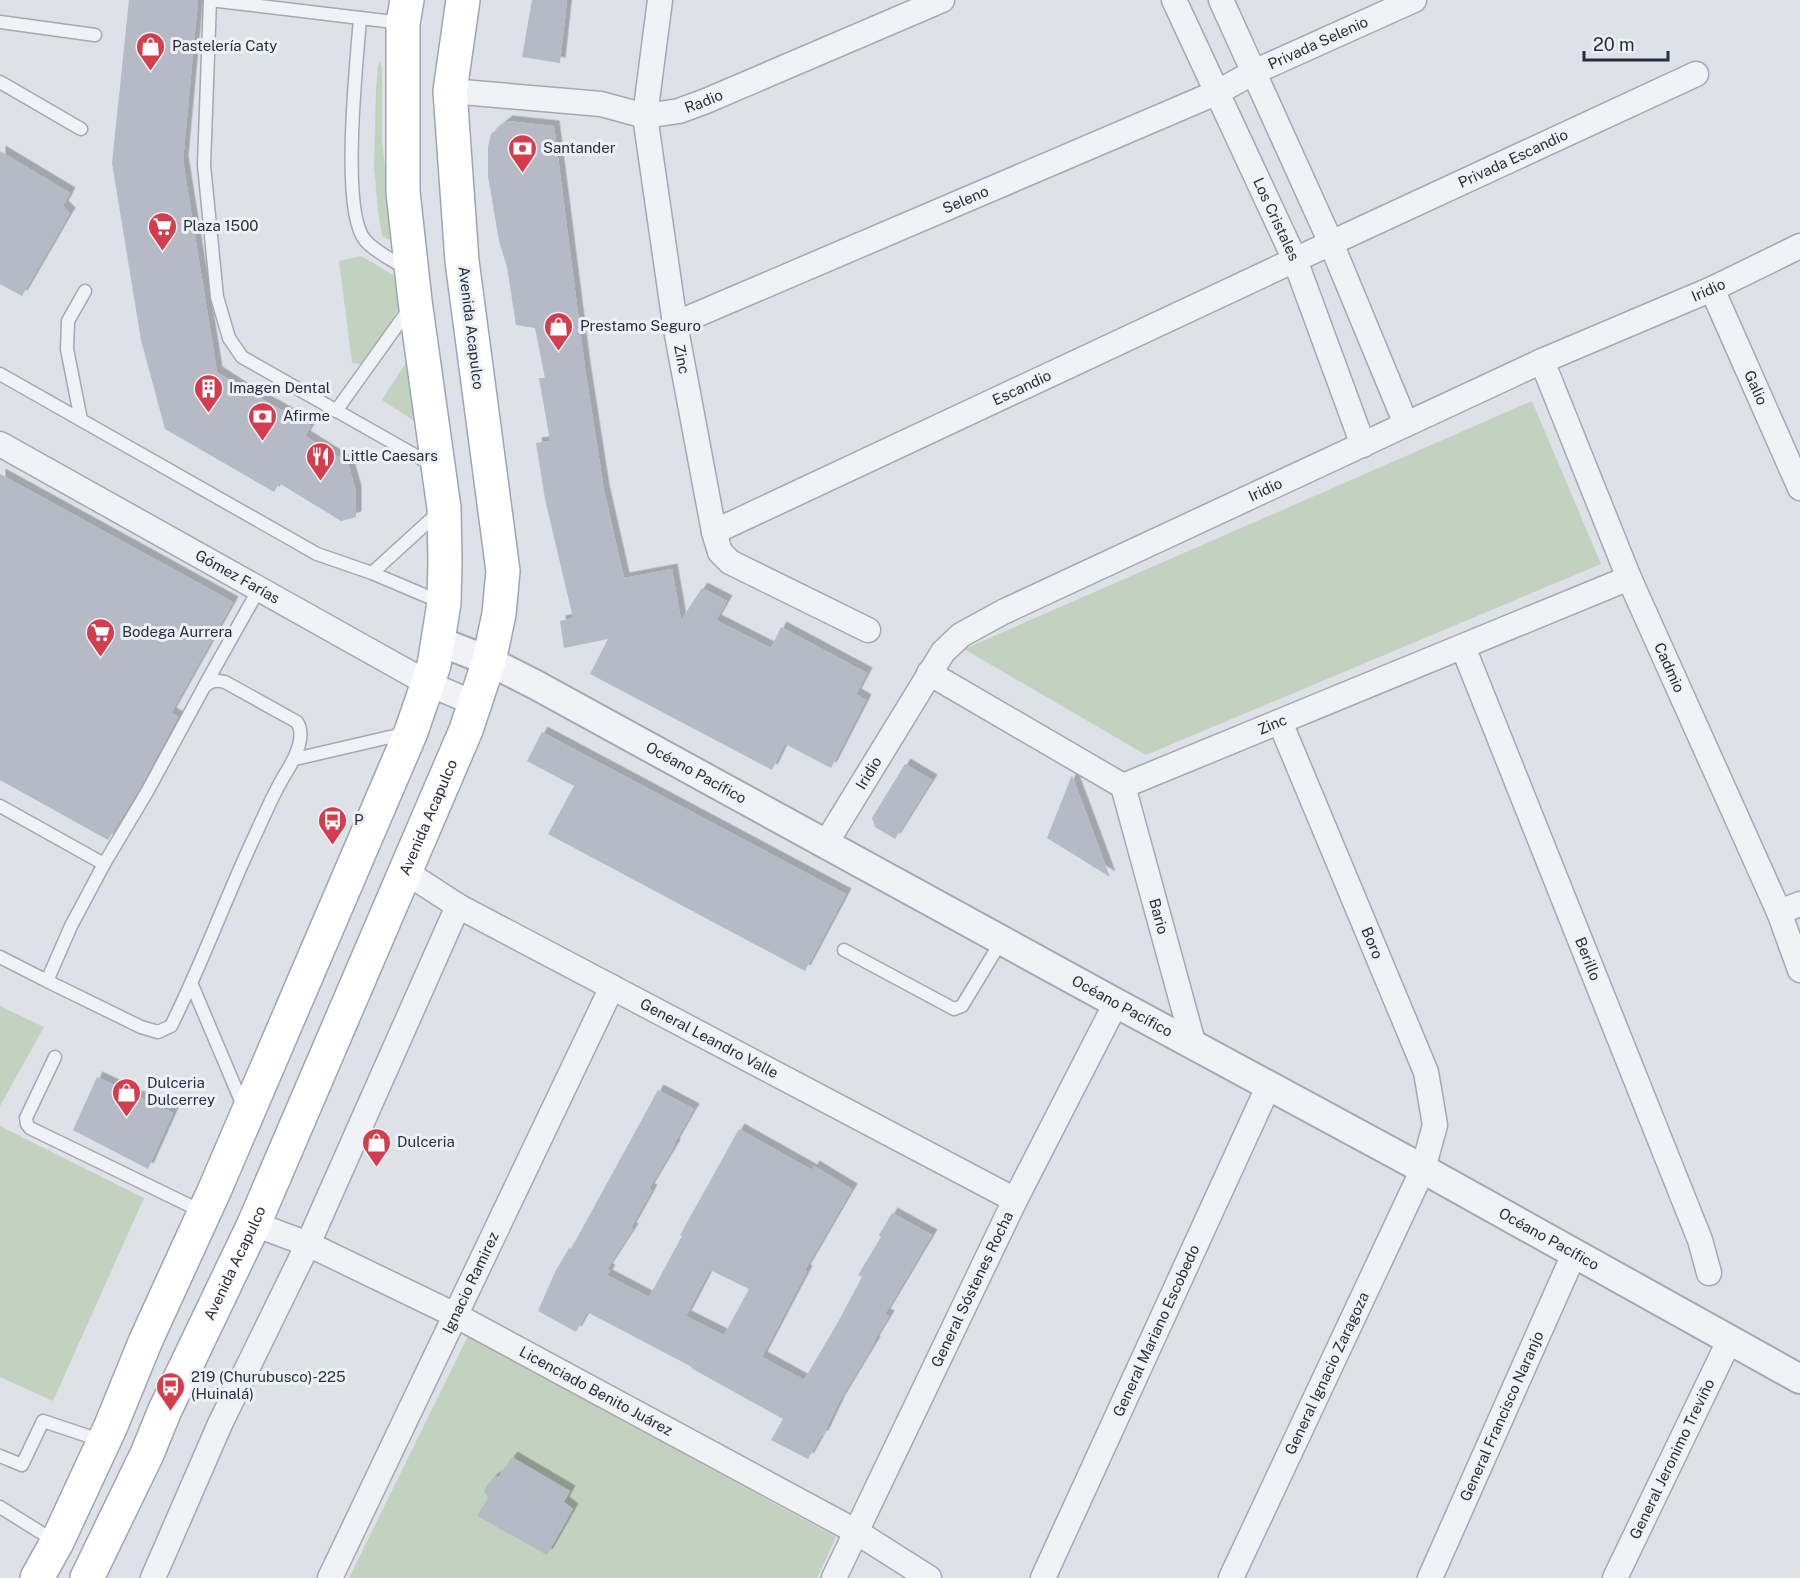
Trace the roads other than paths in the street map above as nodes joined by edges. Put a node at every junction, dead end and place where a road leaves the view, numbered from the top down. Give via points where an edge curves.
1 (210, 0) edge
2 (463, 0) edge
3 (660, 0) edge
4 (942, 0) edge
5 (1174, 0) edge
6 (1221, 0) edge
7 (1414, 0) edge
8 (405, 12) edge
9 (360, 18) junction
10 (0, 22) edge
11 (95, 35) dead end
12 (1254, 72) junction
13 (1696, 74) dead end
14 (0, 82) edge
15 (450, 91) junction
16 (1218, 92) junction
17 (645, 116) junction
18 (81, 129) dead end
19 (1331, 243) junction
20 (1800, 246) edge
21 (1295, 260) junction
22 (414, 287) junction
23 (1712, 289) junction
24 (85, 291) dead end
25 (675, 324) junction
26 (1542, 361) junction
27 (0, 374) edge
28 (336, 411) junction
29 (81, 420) junction
30 (1407, 424) junction
31 (0, 444) edge
32 (1363, 445) junction
33 (439, 469) junction
34 (1800, 488) edge
35 (444, 508) junction
36 (714, 532) junction
37 (372, 573) junction
38 (1629, 578) junction
39 (259, 589) junction
40 (444, 603) junction
41 (868, 630) dead end
42 (438, 641) junction
43 (1463, 647) junction
44 (489, 661) junction
45 (929, 673) junction
46 (429, 684) junction
47 (204, 687) junction
48 (476, 704) junction
49 (1280, 722) junction
50 (411, 732) junction
51 (295, 759) junction
52 (1123, 786) junction
53 (0, 806) edge
54 (826, 843) junction
55 (104, 864) junction
56 (406, 872) junction
57 (458, 906) junction
58 (1789, 908) edge
59 (1002, 940) junction
60 (844, 950) dead end
61 (0, 957) edge
62 (1800, 970) edge
63 (47, 981) junction
64 (192, 985) junction
65 (612, 987) junction
66 (1116, 1004) junction
67 (1194, 1046) junction
68 (55, 1057) dead end
69 (1269, 1085) junction
70 (247, 1115) junction
71 (1423, 1169) junction
72 (1015, 1200) junction
73 (204, 1212) junction
74 (254, 1224) junction
75 (308, 1244) junction
76 (1574, 1254) junction
77 (1709, 1273) dead end
78 (455, 1315) junction
79 (1730, 1340) junction
80 (1800, 1379) edge
81 (104, 1441) junction
82 (0, 1456) edge
83 (0, 1507) edge
84 (855, 1531) junction
85 (57, 1542) junction
86 (37, 1578) edge
87 (87, 1578) edge
88 (153, 1578) edge
89 (330, 1578) edge
90 (834, 1578) edge
91 (928, 1578) edge
92 (1043, 1578) edge
93 (1231, 1578) edge
94 (1430, 1578) edge
95 (1615, 1578) edge

1 - 9 lane
1 - 28 lane via 204,165 217,297 229,338 242,357
2 - 15 main road, Avenida Acapulco
3 - 17 street, Zinc
4 - 17 street, Radio via 706,101 679,111
5 - 16 street, Los Cristales
6 - 12 street
7 - 12 street, Privada Selenio
8 - 9 lane
8 - 22 main road via 403,192
9 - 22 lane via 351,180 358,222 363,239
10 - 11 lane
12 - 16 street, Seleno
12 - 19 street
13 - 19 street, Privada Escandio
14 - 18 lane
15 - 17 street, Radio via 601,104
15 - 44 main road, Avenida Acapulco via 462,261 503,571
16 - 21 street, Los Cristales
16 - 25 street, Seleno
17 - 25 street, Zinc
19 - 21 street, Escandio
19 - 30 street
20 - 23 street, Iridio
21 - 32 street, Los Cristales
21 - 36 street, Escandio
22 - 28 lane
22 - 33 main road
23 - 26 street, Iridio
23 - 34 street, Galio
24 - 29 lane via 68,321 68,349
25 - 36 street, Zinc
26 - 30 street, Iridio
26 - 38 street, Cadmio
27 - 29 lane
28 - 33 lane
29 - 37 lane via 317,554
30 - 32 street, Iridio
31 - 39 street, Gómez Farías
32 - 45 street, Iridio via 1002,612 961,635
33 - 35 main road
35 - 37 lane
35 - 40 main road
36 - 41 street, Zinc via 720,552 730,562
37 - 40 lane
38 - 43 street, Zinc
38 - 58 street, Cadmio
39 - 46 street, Gómez Farías
39 - 47 lane
40 - 42 main road
42 - 44 street, Océano Pacífico
42 - 46 main road
43 - 49 street, Zinc
43 - 77 street, Berillo via 1700,1240
44 - 48 main road, Avenida Acapulco
44 - 54 street, Océano Pacífico
45 - 52 street
45 - 54 street, Iridio
46 - 48 street, Gómez Farías
46 - 50 main road
47 - 51 lane via 215,680 225,682 297,722 302,733
47 - 55 lane
48 - 56 main road, Avenida Acapulco
49 - 52 street, Zinc
49 - 71 street, Boro via 1426,1072 1435,1125
50 - 51 lane
50 - 70 main road
51 - 64 lane via 250,846
52 - 67 street, Bario
53 - 55 lane
54 - 59 street, Océano Pacífico
55 - 63 lane
56 - 57 street, General Leandro Valle
56 - 74 main road, Avenida Acapulco
57 - 65 street, General Leandro Valle
57 - 75 street
58 - 62 street, Cadmio
59 - 60 lane via 962,1006 954,1009
59 - 66 street, Océano Pacífico
61 - 63 lane
63 - 64 lane via 158,1032 171,1026
64 - 70 lane
65 - 72 street, General Leandro Valle
65 - 78 street, Ignacio Ramirez
66 - 67 street, Océano Pacífico
66 - 72 street, General Sóstenes Rocha
67 - 69 street, Océano Pacífico
68 - 73 lane via 26,1118 30,1128
69 - 71 street, Océano Pacífico
69 - 92 street, General Mariano Escobedo
70 - 73 main road
71 - 76 street, Océano Pacífico
71 - 93 street, General Ignacio Zaragoza
72 - 84 street, General Sóstenes Rocha
73 - 81 main road
74 - 75 street, Licenciado Benito Juárez
74 - 87 main road, Avenida Acapulco
75 - 78 street, Licenciado Benito Juárez
75 - 88 street via 220,1424
76 - 79 street, Océano Pacífico
76 - 94 street, General Francisco Naranjo
78 - 84 street, Licenciado Benito Juárez
78 - 89 street, Ignacio Ramirez
79 - 80 street, Océano Pacífico
79 - 95 street, General Jeronimo Treviño
81 - 82 lane via 43,1421 22,1465
81 - 85 main road
83 - 85 lane
84 - 90 street, General Sóstenes Rocha
84 - 91 street, Licenciado Benito Juárez
85 - 86 main road

